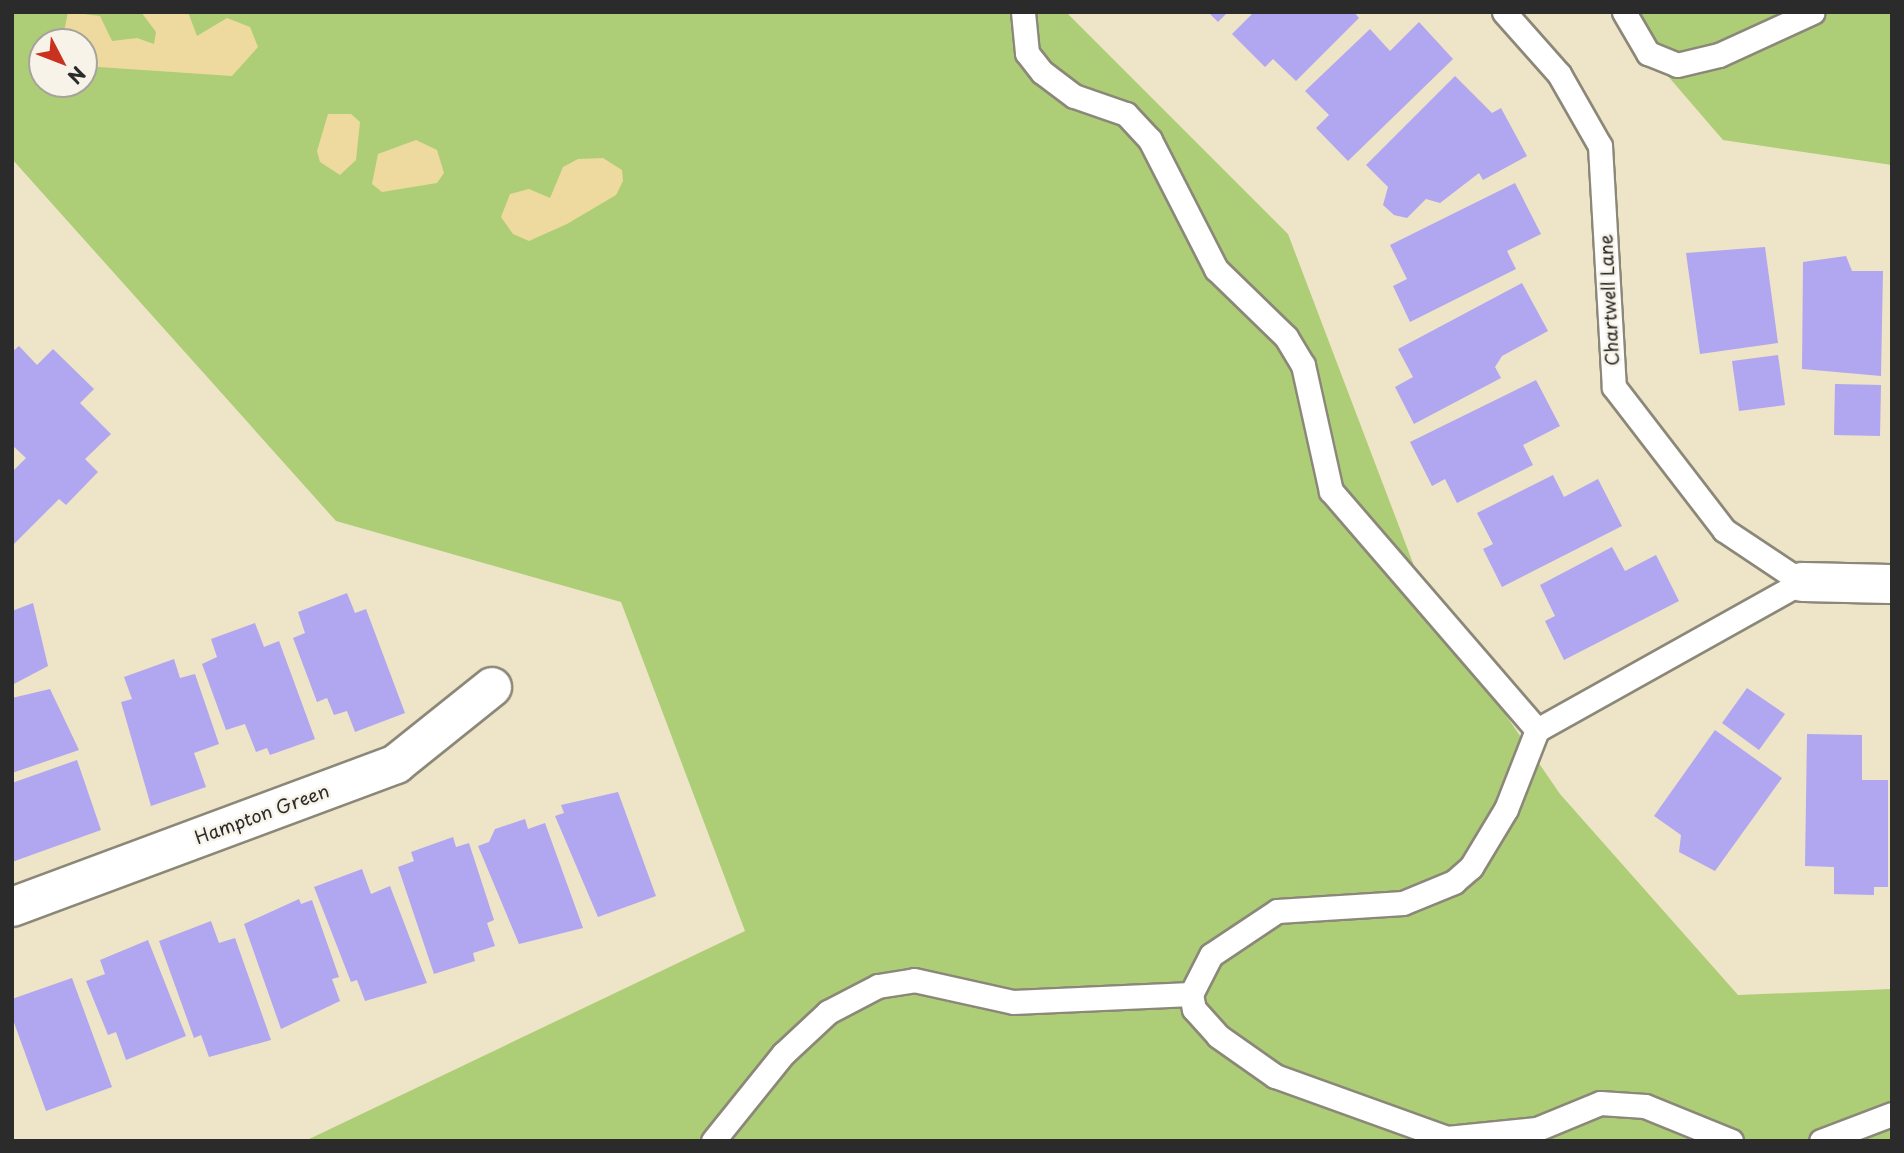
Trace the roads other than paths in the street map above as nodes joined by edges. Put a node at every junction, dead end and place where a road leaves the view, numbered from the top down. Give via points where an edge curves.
1 (1023, 12) edge
2 (1504, 12) edge
3 (1624, 12) edge
4 (1813, 12) edge
5 (1802, 582) junction
6 (1892, 584) edge
7 (492, 687) dead end
8 (1537, 730) junction
9 (12, 907) edge
10 (1191, 994) junction
11 (1892, 1114) edge
12 (713, 1141) edge
13 (1731, 1141) edge
14 (1821, 1141) edge

1 - 8 lane via 1027,52 1042,72 1074,96 1126,114 1150,140 1216,269 1286,337 1303,365 1331,491
2 - 5 lane, Chartwell Lane via 1559,74 1600,146 1614,387 1724,530
3 - 4 lane via 1648,53 1677,65 1719,55
5 - 6 street
5 - 8 lane
7 - 9 street, Hampton Green via 397,764
8 - 10 lane via 1506,809 1454,882 1392,905 1278,911 1211,954
10 - 12 lane via 1013,1002 914,980 878,986 821,1018
10 - 13 lane via 1194,1009 1219,1036 1275,1076 1447,1138 1537,1129 1600,1103 1644,1106
11 - 14 lane

